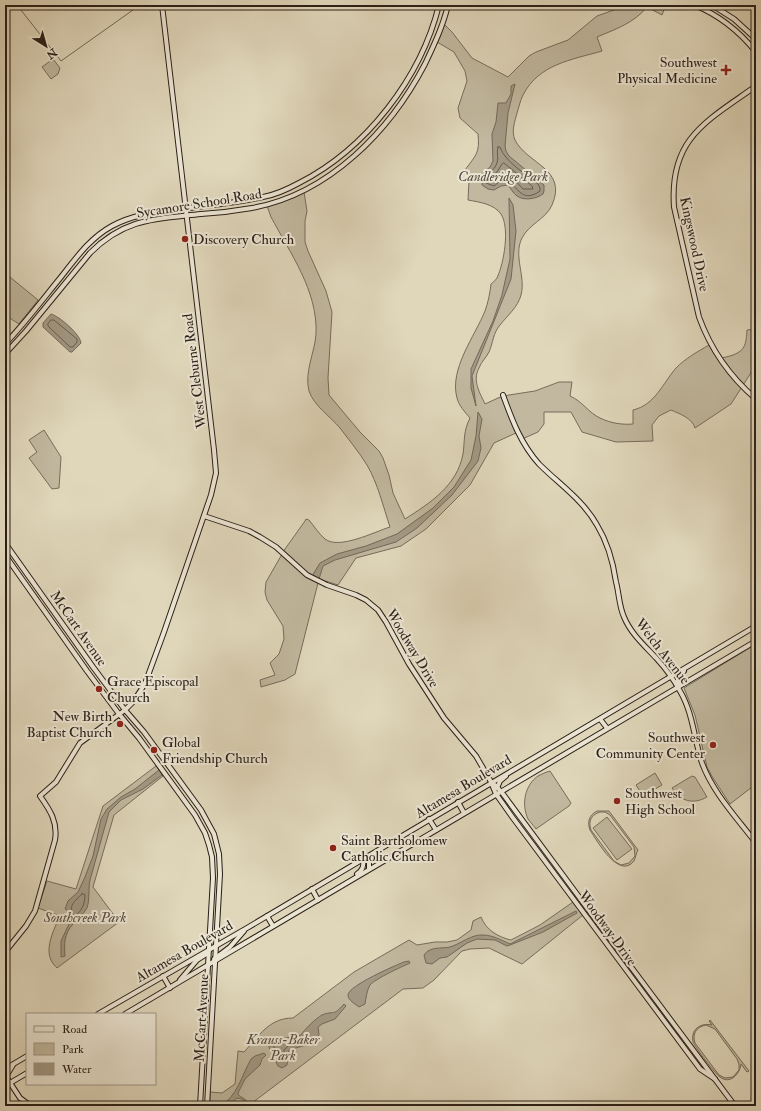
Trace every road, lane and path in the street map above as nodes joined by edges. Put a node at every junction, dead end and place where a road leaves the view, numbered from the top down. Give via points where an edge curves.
1 (162, 5) edge
2 (448, 5) edge
3 (694, 5) edge
4 (712, 5) edge
5 (439, 6) edge
6 (447, 10) junction
7 (750, 32) junction
8 (744, 39) junction
9 (756, 39) edge
10 (756, 52) edge
11 (756, 86) edge
12 (186, 208) junction
13 (186, 215) junction
14 (73, 261) junction
15 (79, 266) junction
16 (9, 340) junction
17 (5, 344) edge
18 (14, 345) junction
19 (5, 354) edge
20 (503, 395) dead end
21 (756, 399) edge
22 (204, 516) junction
23 (5, 543) edge
24 (5, 555) edge
25 (756, 626) edge
26 (756, 641) edge
27 (693, 663) junction
28 (93, 667) junction
29 (87, 671) junction
30 (671, 677) junction
31 (678, 686) junction
32 (661, 697) junction
33 (125, 710) junction
34 (119, 714) junction
35 (600, 718) junction
36 (607, 728) junction
37 (150, 740) junction
38 (144, 744) junction
39 (494, 785) junction
40 (510, 786) junction
41 (501, 791) junction
42 (496, 794) junction
43 (458, 802) junction
44 (511, 805) junction
45 (475, 806) junction
46 (464, 813) junction
47 (518, 814) junction
48 (513, 818) junction
49 (429, 819) junction
50 (436, 830) junction
51 (756, 843) edge
52 (386, 845) junction
53 (363, 859) junction
54 (369, 869) junction
55 (348, 882) junction
56 (312, 889) junction
57 (318, 900) junction
58 (267, 916) junction
59 (590, 921) junction
60 (273, 926) junction
61 (600, 927) junction
62 (247, 928) junction
63 (595, 928) junction
64 (216, 934) junction
65 (227, 939) junction
66 (216, 946) junction
67 (209, 951) junction
68 (5, 952) edge
69 (215, 959) junction
70 (208, 965) junction
71 (163, 976) junction
72 (177, 984) junction
73 (170, 988) junction
74 (100, 1013) edge
75 (127, 1013) edge
76 (205, 1015) junction
77 (212, 1016) junction
78 (26, 1057) edge
79 (13, 1064) junction
80 (202, 1065) junction
81 (209, 1066) junction
82 (5, 1069) edge
83 (26, 1074) edge
84 (5, 1077) edge
85 (715, 1079) junction
86 (10, 1083) junction
87 (5, 1086) edge
88 (31, 1106) edge
89 (200, 1106) edge
90 (207, 1106) edge
91 (735, 1106) edge

1 - 12 main road, West Cleburne Road
2 - 6 main road, Sycamore School Road
3 - 8 main road via 716,15
4 - 7 main road
5 - 6 main road
5 - 12 main road, Sycamore School Road via 421,55 393,101 373,125 336,159 313,176 270,196
6 - 13 main road, Sycamore School Road via 436,41 420,73 391,118 336,170 298,193 273,202 252,208
7 - 8 main road
7 - 9 main road
8 - 10 main road
11 - 21 main road, Kingswood Drive via 708,120 692,135 677,163 673,192 675,212 703,328 716,356 728,372
12 - 13 main road, West Cleburne Road
12 - 14 main road, Sycamore School Road via 146,214 119,223 105,230
13 - 15 main road, Sycamore School Road via 143,221 117,231 98,244
13 - 22 main road, West Cleburne Road via 216,464 214,484
14 - 15 main road
14 - 16 main road, Sycamore School Road
15 - 18 main road, Sycamore School Road
16 - 17 main road, Sycamore School Road
16 - 18 main road
18 - 19 main road, Sycamore School Road
20 - 30 main road, Welch Avenue via 514,425 528,451 574,495 597,524 608,546 620,604 627,623 634,635
22 - 33 main road, West Cleburne Road via 146,681 137,697
22 - 39 main road, Woodway Drive via 249,531 276,547 316,581 356,595 378,610 440,712 476,756
23 - 28 main road, McCart Avenue
24 - 29 main road, McCart Avenue
25 - 27 main road, Altamesa Boulevard
26 - 31 main road, Altamesa Boulevard
27 - 30 main road, Altamesa Boulevard
27 - 31 main road via 678,677
28 - 29 main road
28 - 33 main road, McCart Avenue
29 - 34 main road, McCart Avenue
30 - 31 main road, Welch Avenue
30 - 32 main road via 672,686
30 - 35 main road, Altamesa Boulevard
31 - 32 main road, Altamesa Boulevard
31 - 51 main road, Welch Avenue via 685,699 709,778
32 - 36 main road, Altamesa Boulevard
33 - 34 main road, West Cleburne Road
33 - 37 main road, McCart Avenue
34 - 38 main road, McCart Avenue
34 - 68 main road, West Cleburne Road via 80,744 56,782 40,796 54,820 55,840 35,911
35 - 36 main road
35 - 39 main road, Altamesa Boulevard via 516,767
36 - 40 main road, Altamesa Boulevard
37 - 38 main road
37 - 64 main road, McCart Avenue via 201,810 214,834 220,868
38 - 67 main road, McCart Avenue via 195,815 209,845 213,878
39 - 41 main road, Woodway Drive
39 - 42 main road, Woodway Drive
39 - 43 main road, Altamesa Boulevard
39 - 45 main road via 490,794
40 - 41 main road, Altamesa Boulevard
40 - 44 main road via 507,795
41 - 42 main road, Altamesa Boulevard
41 - 44 main road, Woodway Drive
42 - 45 main road, Altamesa Boulevard
42 - 48 main road, Woodway Drive
43 - 46 main road
43 - 49 main road, Altamesa Boulevard
44 - 47 main road, Woodway Drive
45 - 46 main road, Altamesa Boulevard
46 - 50 main road, Altamesa Boulevard
47 - 48 main road
47 - 61 main road, Woodway Drive
48 - 59 main road, Woodway Drive
49 - 50 main road
49 - 52 main road, Altamesa Boulevard
50 - 54 main road, Altamesa Boulevard
52 - 53 main road, Altamesa Boulevard
52 - 54 main road via 371,858
53 - 55 main road via 363,869
53 - 56 main road, Altamesa Boulevard
54 - 55 main road, Altamesa Boulevard
55 - 57 main road, Altamesa Boulevard
56 - 57 main road
56 - 58 main road, Altamesa Boulevard
57 - 60 main road, Altamesa Boulevard
58 - 60 main road
58 - 62 main road, Altamesa Boulevard
59 - 61 main road
59 - 63 main road, Woodway Drive
60 - 69 main road, Altamesa Boulevard
61 - 63 main road
61 - 85 main road, Woodway Drive
62 - 65 main road, Altamesa Boulevard
62 - 69 main road
63 - 85 main road, Woodway Drive via 700,1069
64 - 65 main road via 221,939
64 - 66 main road, McCart Avenue
65 - 66 main road, Altamesa Boulevard
66 - 67 main road, Altamesa Boulevard
66 - 69 main road, McCart Avenue
67 - 70 main road, McCart Avenue
67 - 71 main road, Altamesa Boulevard
67 - 72 main road via 197,960
69 - 70 main road, Altamesa Boulevard
69 - 77 main road, McCart Avenue
70 - 72 main road, Altamesa Boulevard
70 - 76 main road, McCart Avenue
71 - 73 main road
71 - 74 main road, Altamesa Boulevard
72 - 73 main road, Altamesa Boulevard
73 - 75 main road, Altamesa Boulevard
76 - 77 main road
76 - 80 main road, McCart Avenue
77 - 81 main road, McCart Avenue
78 - 79 main road
79 - 82 main road
79 - 84 main road
80 - 81 main road
80 - 89 main road, McCart Avenue
81 - 90 main road, McCart Avenue
83 - 86 main road
84 - 86 main road
85 - 91 main road, Woodway Drive
86 - 87 main road
86 - 88 main road via 20,1098

